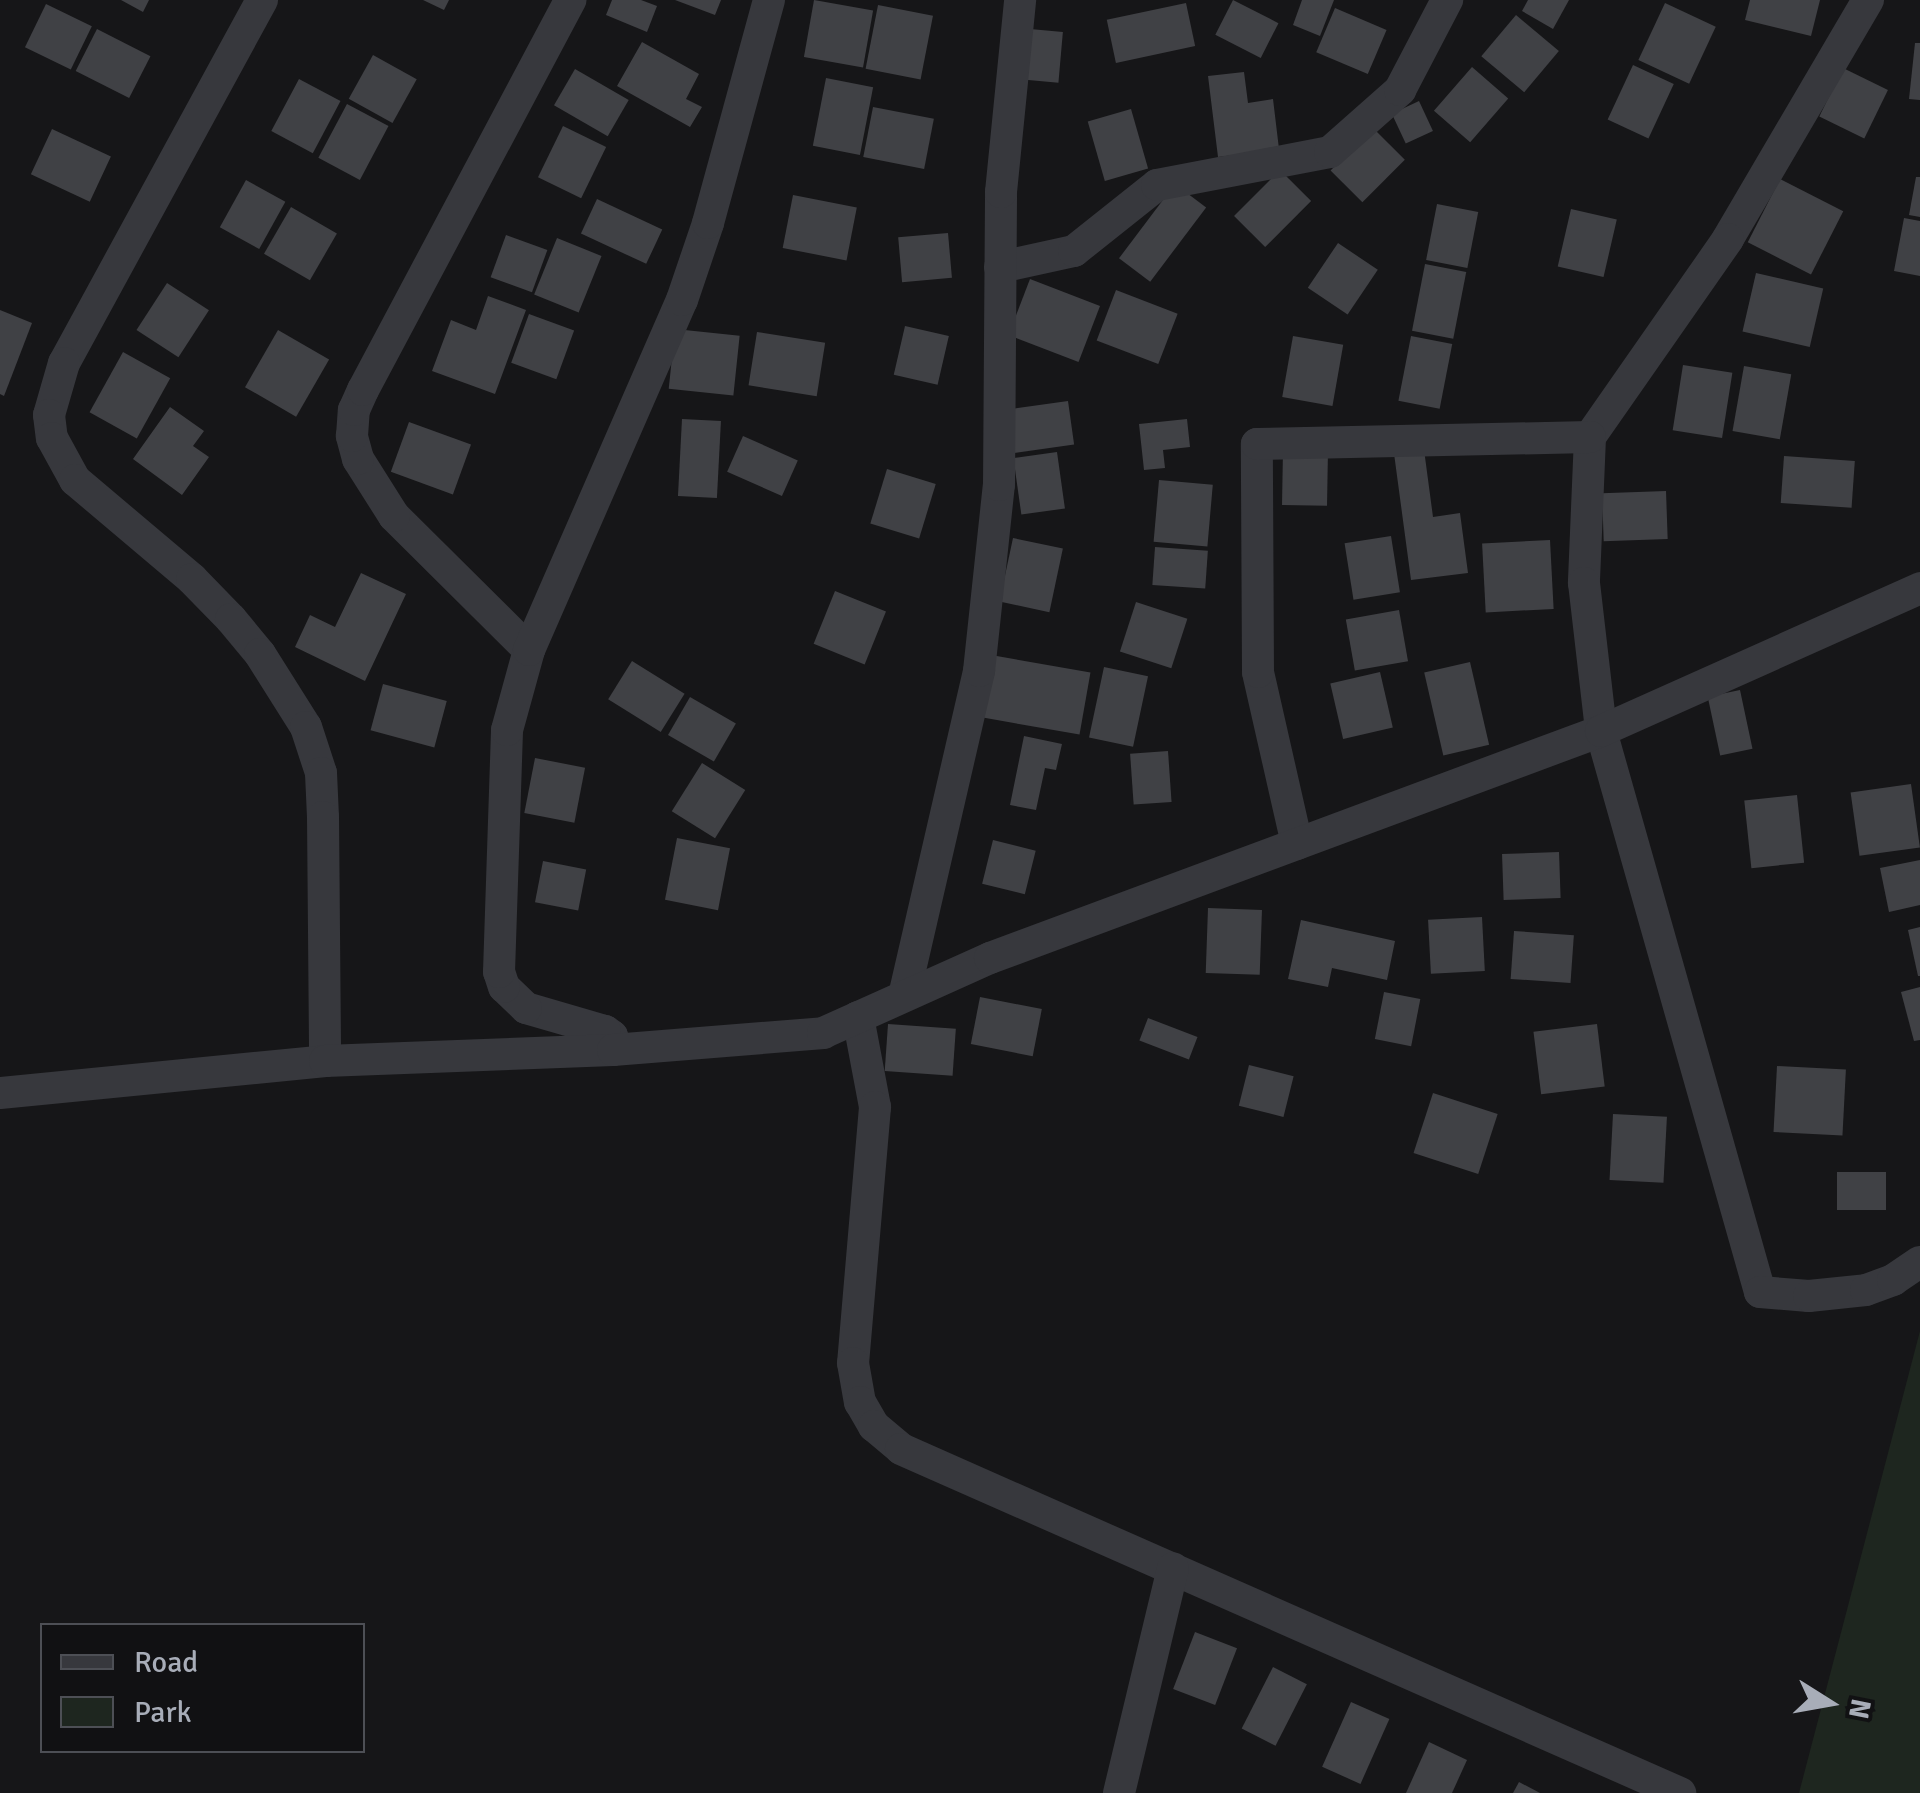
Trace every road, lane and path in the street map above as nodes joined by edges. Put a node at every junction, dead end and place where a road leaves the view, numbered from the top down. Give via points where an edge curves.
1 (262, 0) edge
2 (570, 0) edge
3 (769, 0) edge
4 (1020, 0) edge
5 (1447, 0) edge
6 (1868, 0) edge
7 (1000, 267) junction
8 (1590, 437) junction
9 (1920, 588) edge
10 (529, 650) junction
11 (1602, 731) junction
12 (1296, 844) junction
13 (904, 996) junction
14 (858, 1017) junction
15 (613, 1050) junction
16 (325, 1061) junction
17 (0, 1094) edge
18 (1920, 1262) edge
19 (1173, 1568) junction
20 (1119, 1793) edge
21 (1680, 1793) edge

1 - 16 street via 64,363 49,414 61,460 75,480 231,619 306,727 324,816
2 - 10 street via 363,390 352,436 358,459 394,516
3 - 10 street via 682,300
4 - 7 street via 1000,192
5 - 7 street via 1400,90 1330,152 1157,185 1074,252
6 - 8 street via 1728,239
7 - 13 street via 999,484 979,671
8 - 11 street via 1584,584
8 - 12 street via 1257,444 1258,672
9 - 11 street
10 - 15 street via 505,748 499,972 512,999 605,1031
11 - 12 street
11 - 18 street via 1760,1292 1866,1290
12 - 13 street
13 - 14 street
14 - 15 street via 822,1033
14 - 19 street via 874,1107 853,1363 860,1402 874,1426 901,1449
15 - 16 street
16 - 17 street
19 - 20 street
19 - 21 street

